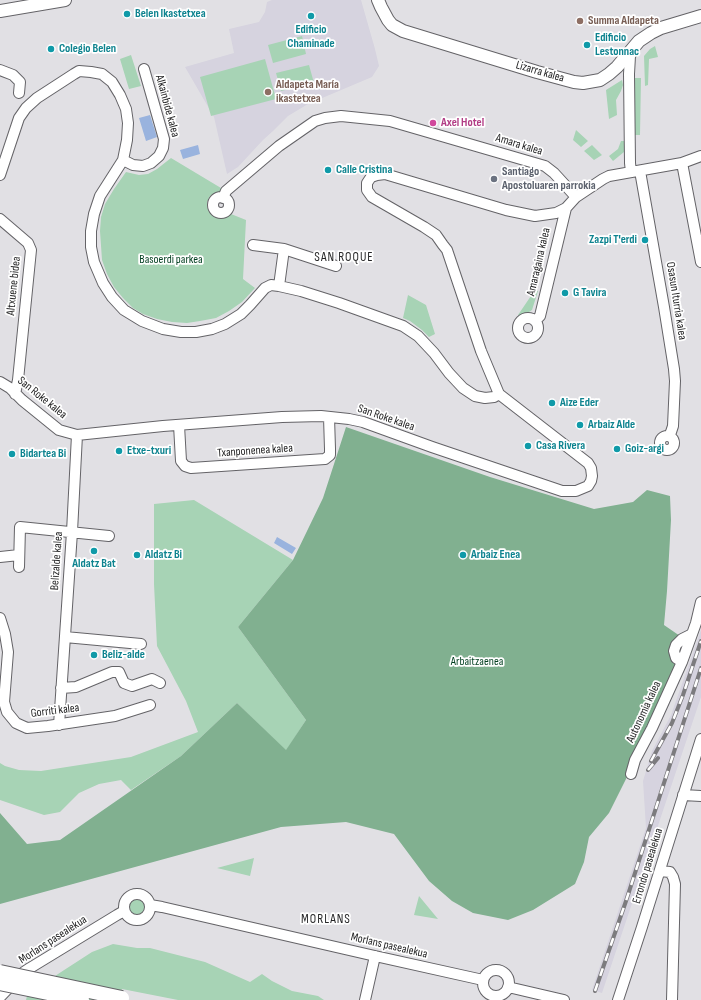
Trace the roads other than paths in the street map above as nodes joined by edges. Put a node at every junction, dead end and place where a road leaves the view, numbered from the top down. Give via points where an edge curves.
1 (65, 0) edge
2 (378, 0) edge
3 (0, 11) edge
4 (701, 16) edge
5 (636, 45) junction
6 (144, 69) dead end
7 (0, 70) edge
8 (19, 93) dead end
9 (701, 156) edge
10 (123, 160) junction
11 (682, 163) junction
12 (635, 172) junction
13 (0, 175) edge
14 (576, 196) junction
15 (223, 198) dead end
16 (566, 208) junction
17 (0, 219) edge
18 (253, 245) dead end
19 (284, 249) junction
20 (701, 262) edge
21 (336, 266) dead end
22 (279, 286) junction
23 (535, 321) dead end
24 (0, 382) edge
25 (15, 394) junction
26 (499, 394) junction
27 (328, 417) junction
28 (179, 425) junction
29 (77, 435) junction
30 (669, 436) dead end
31 (72, 532) junction
32 (109, 536) dead end
33 (19, 555) junction
34 (0, 556) edge
35 (19, 567) dead end
36 (701, 602) edge
37 (0, 618) edge
38 (65, 637) junction
39 (141, 644) dead end
40 (160, 683) dead end
41 (62, 688) junction
42 (142, 699) dead end
43 (150, 705) dead end
44 (134, 710) junction
45 (59, 725) junction
46 (701, 739) edge
47 (632, 774) dead end
48 (683, 795) junction
49 (701, 796) edge
50 (660, 871) junction
51 (150, 905) junction
52 (124, 911) junction
53 (375, 956) junction
54 (0, 972) edge
55 (483, 980) junction
56 (508, 987) junction
57 (1, 991) edge
58 (485, 996) edge
59 (122, 998) dead end
60 (82, 1000) edge
61 (365, 1000) edge
62 (564, 1000) edge
63 (618, 1000) edge
64 (672, 1000) edge

1 - 3 street
2 - 5 street, Lizarra kalea via 392,25 403,31 574,82 592,82 606,77
4 - 5 street, Lizarra kalea via 656,30
5 - 12 street, Osasun Iturria kalea via 630,56 629,74 630,164
6 - 10 street, Alkainbide kalea via 164,139 163,148 159,156 143,166
7 - 8 street via 13,75 20,82
9 - 11 street
10 - 13 street via 128,123 120,95 112,82 102,74 79,72 37,98 26,108 19,118
10 - 22 street via 100,196 94,214 91,247 103,283 124,310 142,322 163,330 196,332 225,324 241,314 265,288 271,285
11 - 12 street
11 - 20 street
12 - 14 street via 603,179
12 - 30 street, Osasun Iturria kalea via 664,307 674,369 673,426
14 - 15 street, Amara kalea via 545,166 390,121 341,116 315,121 279,146 226,191
14 - 16 street
16 - 23 street, Amaragaina kalea via 540,316
16 - 26 street, San Roke kalea via 556,213 535,216 506,210 385,174 371,177 367,183 367,190 372,197 436,235 447,250 481,351
17 - 25 street, Altxuene bidea via 28,243 31,250
18 - 19 street
19 - 21 street
19 - 22 street
22 - 26 street via 339,303 403,326 418,336 463,388 475,396 485,398
24 - 25 street, San Roke kalea
25 - 29 street, San Roke kalea via 59,430
26 - 27 street, San Roke kalea via 588,462 592,476 588,486 576,491 562,491 362,422
27 - 28 street, San Roke kalea
27 - 28 street, Txanponenea kalea via 330,455 325,459 191,468 181,461
28 - 29 street, San Roke kalea
29 - 31 street, Belizalde kalea
31 - 32 street
31 - 33 street via 20,527
31 - 38 street, Belizalde kalea
33 - 34 street
33 - 35 street
36 - 47 street, Autonomia kalea via 692,634 676,645 676,658 682,662 635,760
37 - 45 street, Gorriti kalea via 8,652 4,702 7,712 16,723 27,728
38 - 39 street
38 - 41 street, Belizalde kalea
40 - 41 street via 152,679 132,686 124,683 119,672 112,672 76,687
41 - 45 street, Belizalde kalea
42 - 44 street
43 - 44 street, Gorriti kalea
44 - 45 street, Gorriti kalea via 115,716
46 - 48 street, Errondo pasealekua
48 - 49 street
48 - 50 street, Errondo pasealekua
50 - 63 street, Errondo pasealekua
50 - 64 street via 670,872 674,876 675,884
51 - 52 street via 149,913 142,919 129,918
51 - 52 street via 145,897 136,894 125,901
51 - 53 street, Morlans pasealekua
52 - 57 street, Morlans pasealekua via 30,968
53 - 55 street, Morlans pasealekua
53 - 61 street
54 - 59 main road, bridge
55 - 56 street via 487,973 499,970 506,974
55 - 58 street
56 - 58 street via 498,995
56 - 62 street
57 - 60 main road, bridge

